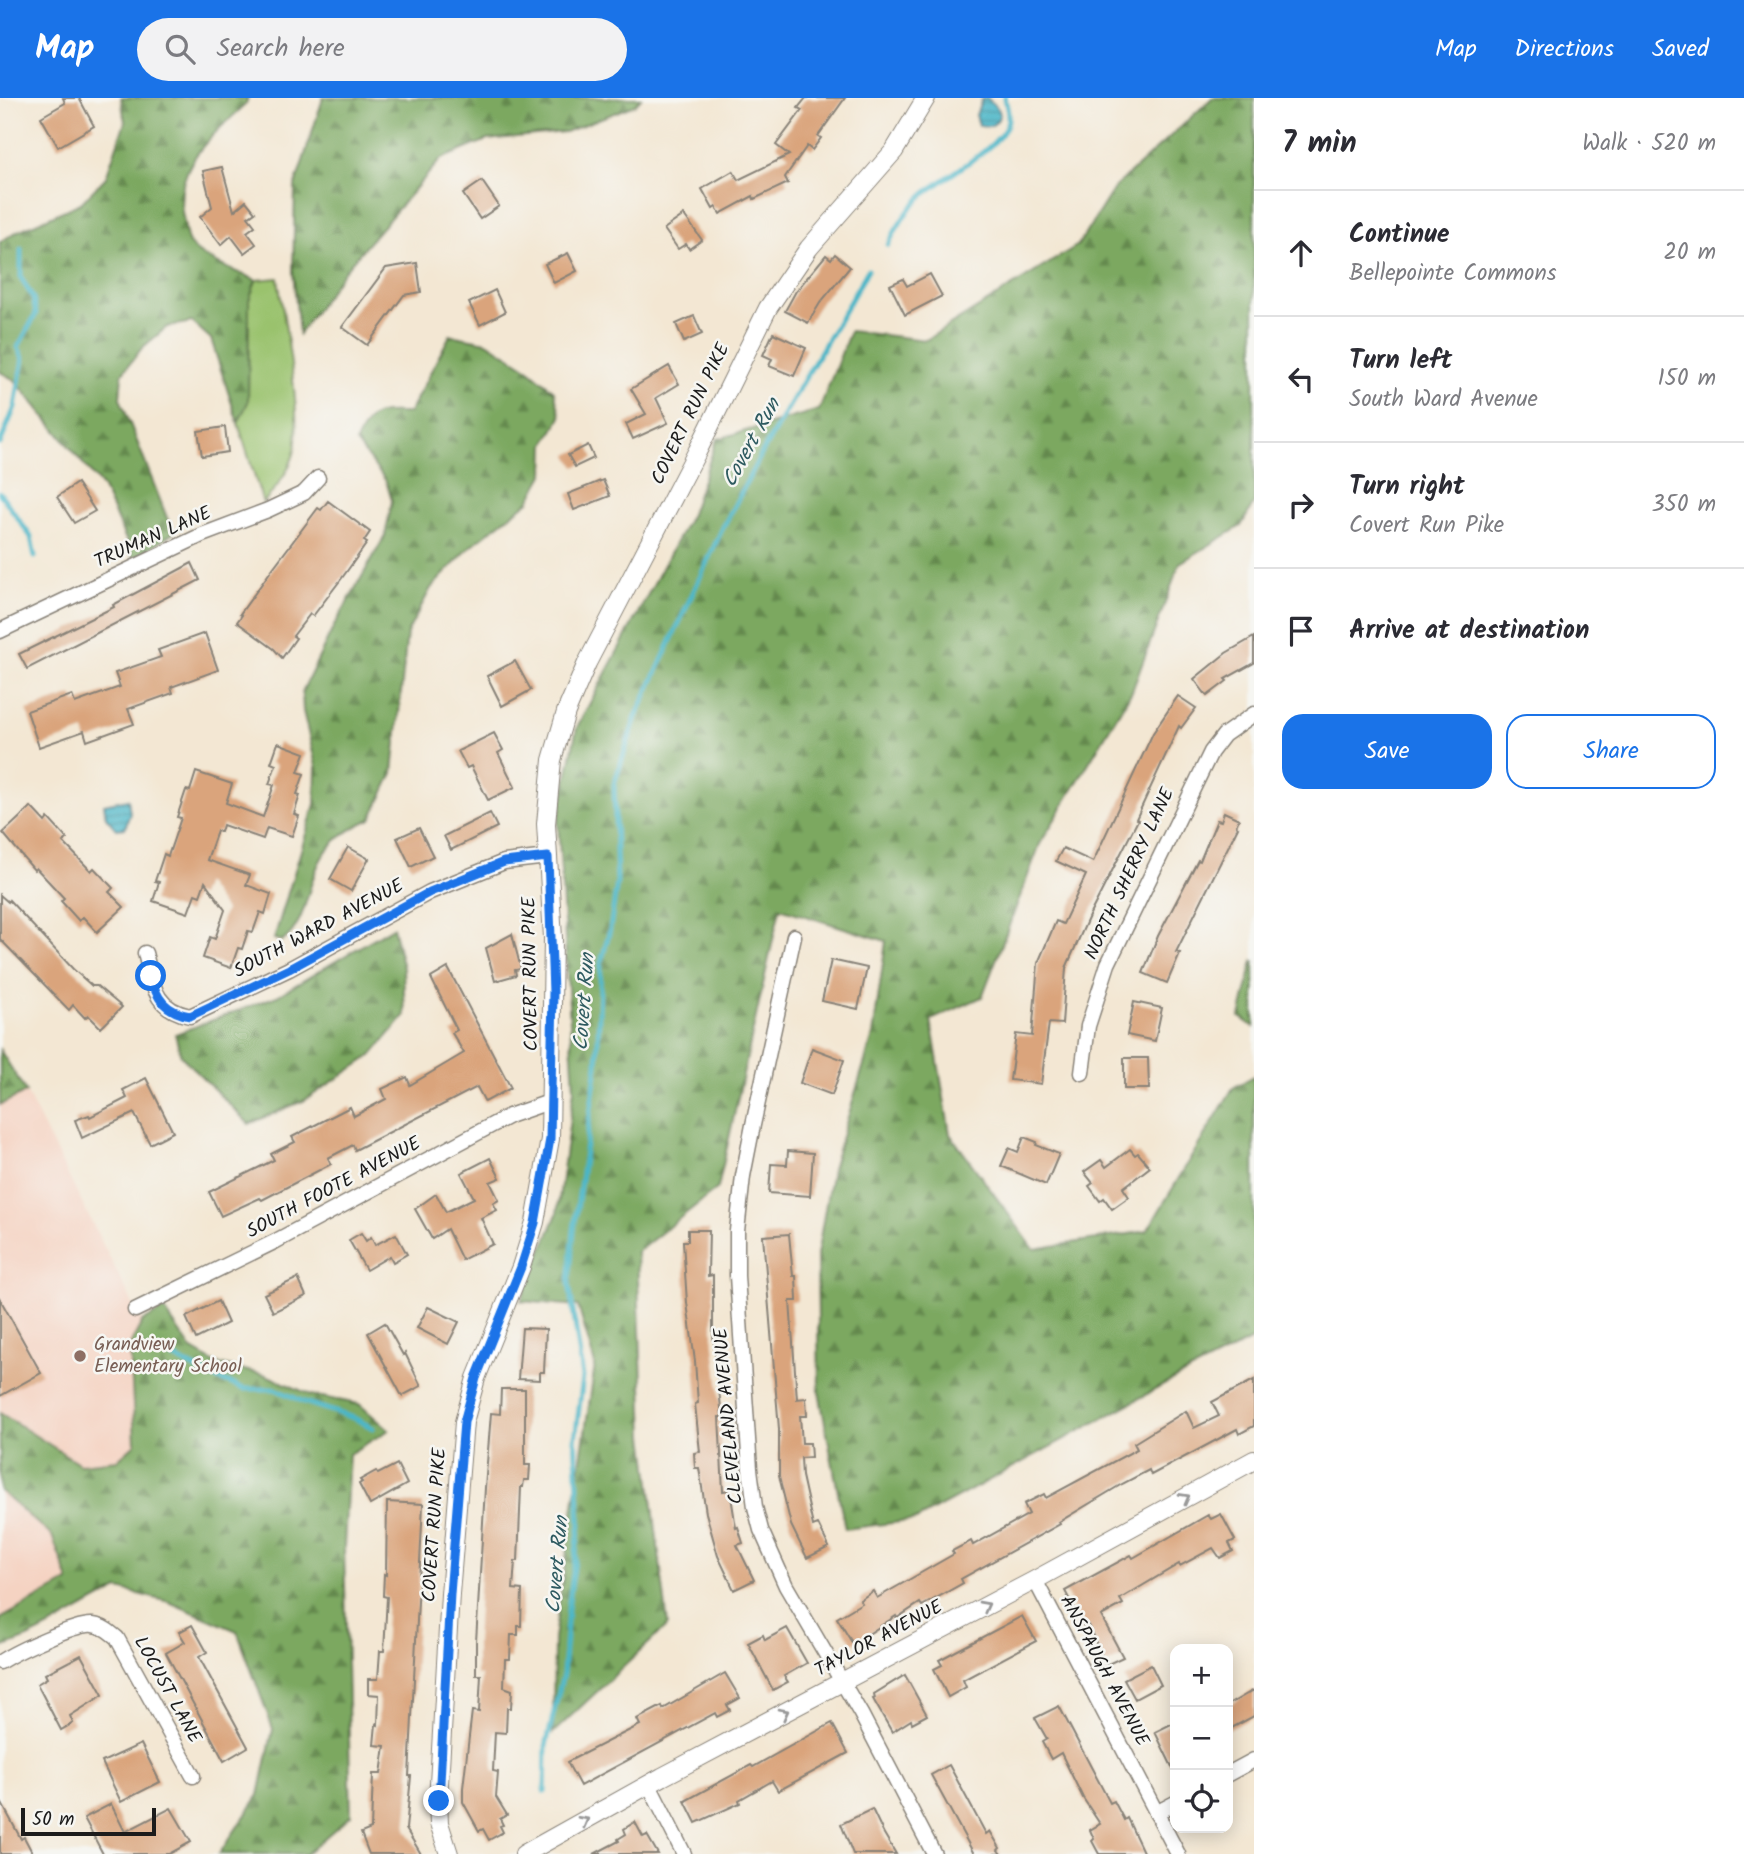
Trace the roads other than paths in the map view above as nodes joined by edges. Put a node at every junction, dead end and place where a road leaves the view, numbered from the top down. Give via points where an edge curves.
1 (926, 98) edge
2 (318, 478) dead end
3 (0, 631) edge
4 (1254, 714) edge
5 (548, 857) junction
6 (794, 936) dead end
7 (145, 953) dead end
8 (1082, 1073) dead end
9 (552, 1101) junction
10 (135, 1310) dead end
11 (1254, 1460) edge
12 (1035, 1580) junction
13 (0, 1662) edge
14 (842, 1682) junction
15 (1254, 1760) edge
16 (1233, 1771) edge
17 (193, 1776) dead end
18 (649, 1785) junction
19 (1170, 1805) edge
20 (1156, 1813) junction
21 (449, 1854) edge
22 (524, 1854) edge
23 (684, 1854) edge
24 (934, 1854) edge
25 (1178, 1854) edge

1 - 5 street, COVERT RUN PIKE via 894,151 809,248 768,308 587,663 552,760
2 - 3 street, TRUMAN LANE via 304,493 202,535
4 - 8 street, NORTH SHERRY LANE via 1224,735 1211,752 1129,916 1096,998
5 - 7 street, SOUTH WARD AVENUE via 504,862 430,892 289,969 190,1016 162,1003
5 - 9 street, COVERT RUN PIKE via 553,938
6 - 14 street, CLEVELAND AVENUE via 743,1176 737,1276 755,1507 786,1586
9 - 10 street, SOUTH FOOTE AVENUE via 509,1116
9 - 21 street, COVERT RUN PIKE via 535,1223 464,1422 439,1801 439,1824
12 -> 11 street, TAYLOR AVENUE
14 -> 12 street, TAYLOR AVENUE
12 - 20 street, ANSPAUGH AVENUE
13 - 17 street, LOCUST LANE via 51,1637 90,1625 102,1627 117,1639
18 -> 14 street, TAYLOR AVENUE
14 - 24 street, CLEVELAND AVENUE
15 - 16 street
22 -> 18 street, TAYLOR AVENUE
18 - 23 street
19 - 20 street
20 - 25 street, ANSPAUGH AVENUE

